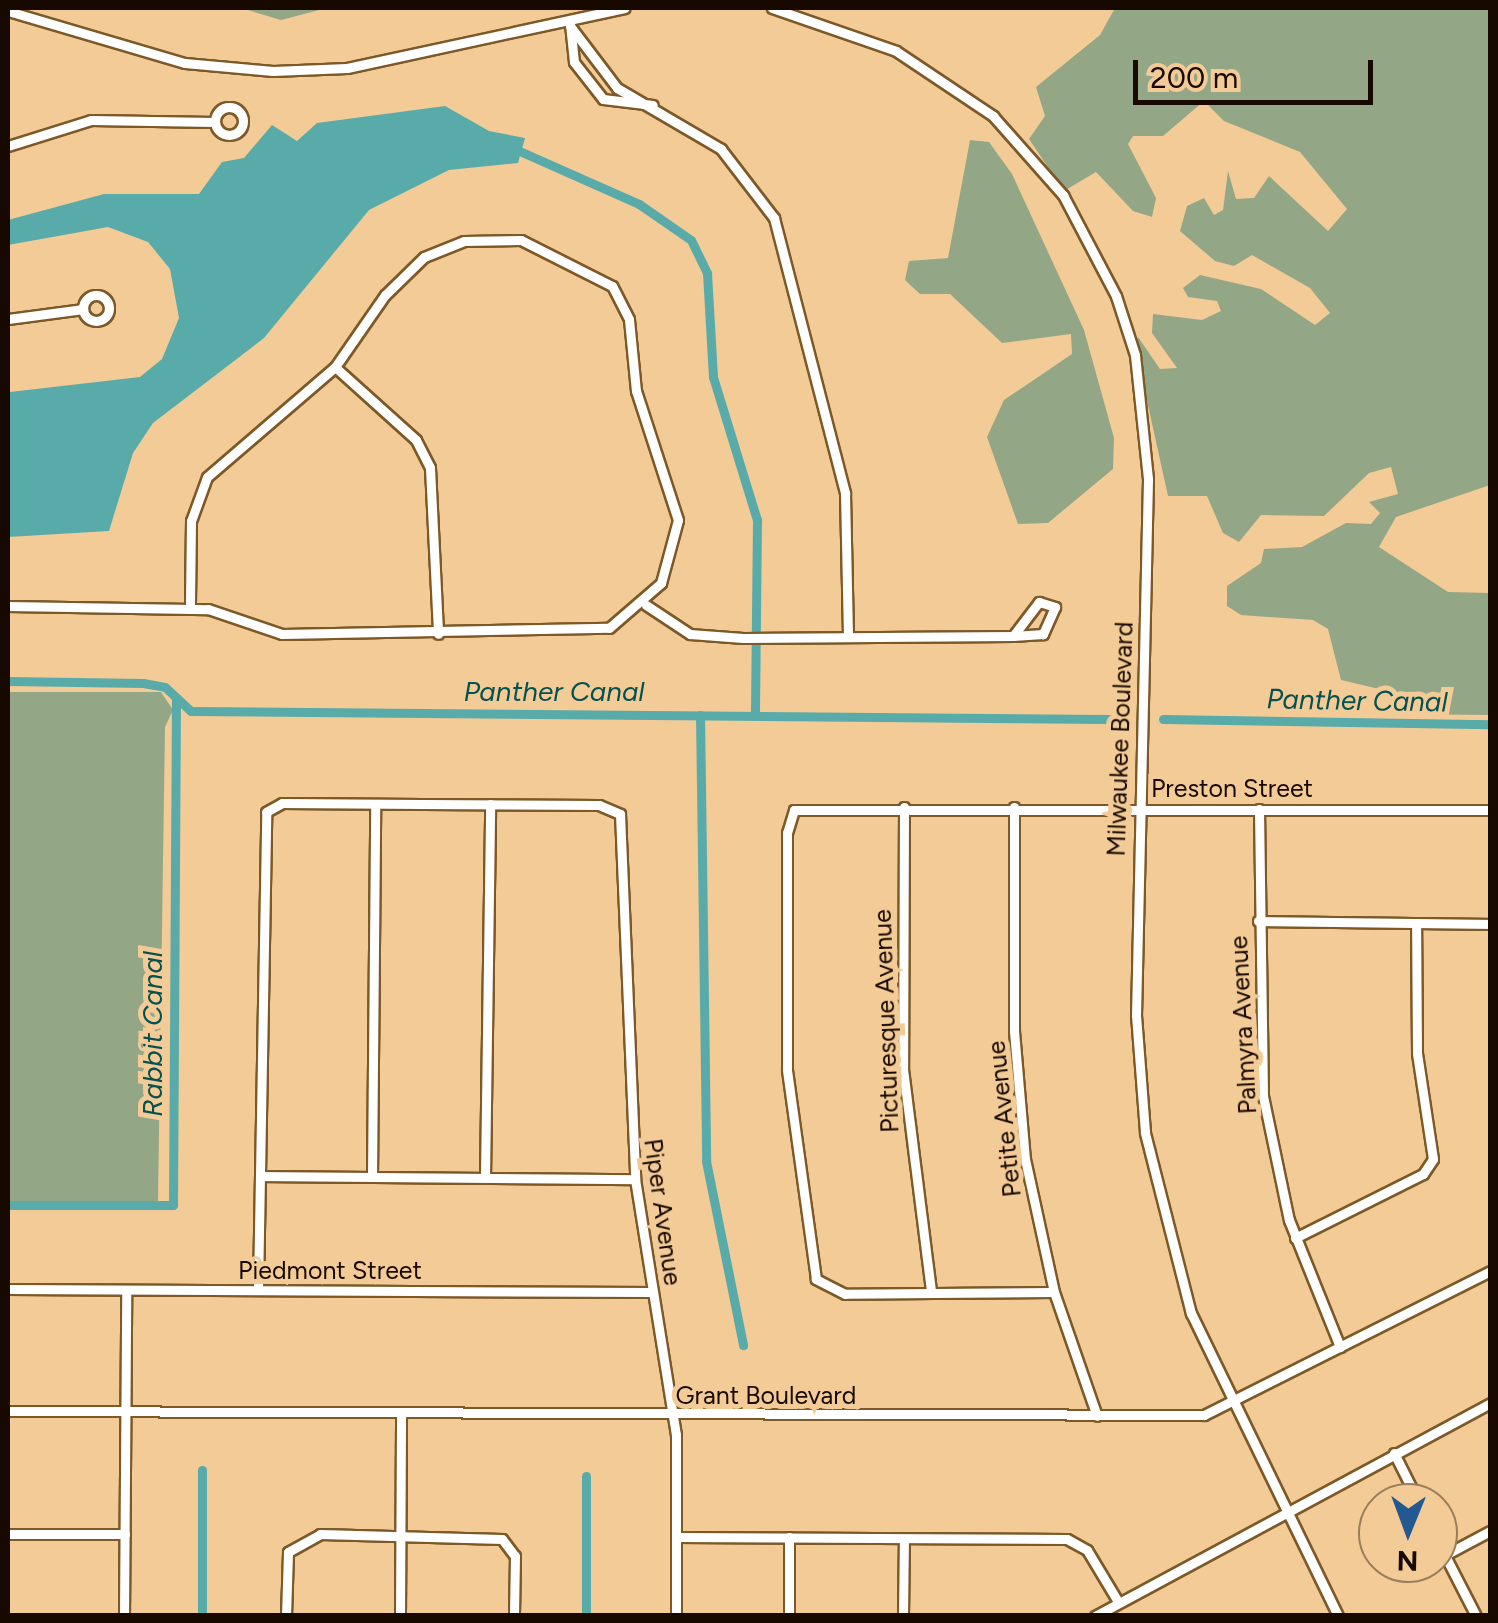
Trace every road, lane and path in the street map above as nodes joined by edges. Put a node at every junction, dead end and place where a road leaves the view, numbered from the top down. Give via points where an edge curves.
1 (625, 8) edge
2 (772, 8) edge
3 (8, 11) edge
4 (570, 22) junction
5 (599, 72) junction
6 (586, 82) junction
7 (656, 105) junction
8 (214, 122) dead end
9 (8, 146) edge
10 (83, 309) dead end
11 (8, 319) edge
12 (335, 367) junction
13 (646, 605) junction
14 (8, 606) edge
15 (190, 607) junction
16 (438, 634) junction
17 (1013, 636) junction
18 (848, 637) junction
19 (375, 804) junction
20 (490, 804) junction
21 (904, 807) junction
22 (1014, 808) junction
23 (1137, 808) junction
24 (1259, 809) junction
25 (1490, 810) edge
26 (1258, 921) junction
27 (1416, 924) junction
28 (1490, 924) edge
29 (260, 1176) junction
30 (372, 1177) junction
31 (485, 1177) junction
32 (635, 1179) junction
33 (1295, 1238) junction
34 (1490, 1271) edge
35 (8, 1289) edge
36 (258, 1289) junction
37 (126, 1290) junction
38 (653, 1292) junction
39 (931, 1292) junction
40 (1054, 1292) junction
41 (1340, 1348) junction
42 (1231, 1403) junction
43 (1490, 1403) edge
44 (8, 1411) edge
45 (126, 1412) junction
46 (401, 1413) junction
47 (674, 1415) junction
48 (1097, 1416) junction
49 (1394, 1453) junction
50 (1408, 1483) edge
51 (1284, 1508) junction
52 (1490, 1531) edge
53 (8, 1534) edge
54 (125, 1534) junction
55 (400, 1535) junction
56 (789, 1537) junction
57 (677, 1538) junction
58 (904, 1539) junction
59 (1458, 1548) edge
60 (1458, 1582) edge
61 (1116, 1600) junction
62 (124, 1616) edge
63 (286, 1616) edge
64 (400, 1616) edge
65 (514, 1616) edge
66 (676, 1616) edge
67 (789, 1616) edge
68 (903, 1616) edge
69 (1095, 1616) edge
70 (1338, 1616) edge
71 (1476, 1616) edge

1 - 4 street
2 - 23 street, Milwaukee Boulevard via 861,35 936,73 994,116 1090,238 1135,355 1146,423
3 - 4 street via 186,63 272,70 346,68
4 - 5 street
4 - 6 street via 567,46
5 - 6 street
5 - 7 street
6 - 7 street via 623,107
7 - 18 street via 737,165 788,252 804,362 844,493
8 - 9 street via 91,120
10 - 11 street
12 - 13 street via 392,286 442,248 521,240 599,273 630,319 636,391 678,520 673,560
12 - 15 street via 208,477 191,521
12 - 16 street via 416,440 430,468
13 - 16 street via 590,635
13 - 18 street via 690,634
14 - 15 street
15 - 16 street via 268,632
17 - 17 street via 1044,634 1055,607 1040,602
17 - 18 street
19 - 20 street
19 - 29 street via 282,803 266,812
19 - 30 street
20 - 31 street
20 - 32 street, Piper Avenue via 599,805 620,814
21 - 22 street, Preston Street
21 - 39 street, Picturesque Avenue via 902,1070
21 - 39 street, Preston Street via 794,810 786,833 788,1087 810,1258 822,1287
22 - 23 street, Preston Street
22 - 40 street, Petite Avenue via 1016,1075
23 - 24 street, Preston Street
23 - 42 street, Milwaukee Boulevard via 1145,1133 1176,1268
24 - 25 street, Preston Street
24 - 26 street, Palmyra Avenue
26 - 27 street
26 - 33 street, Palmyra Avenue via 1264,1096
27 - 28 street
27 - 33 street via 1417,1054 1433,1159 1423,1174
29 - 30 street
29 - 36 street
30 - 31 street
31 - 32 street
32 - 38 street, Piper Avenue
33 - 41 street, Palmyra Avenue
34 - 41 street, Grant Boulevard
35 - 37 street, Piedmont Street
36 - 37 street, Piedmont Street
36 - 38 street, Piedmont Street
37 - 45 street
38 - 47 street, Piper Avenue
39 - 40 street
40 - 48 street, Petite Avenue
41 - 42 street, Grant Boulevard
42 - 48 street, Grant Boulevard via 1204,1415
42 - 51 street, Milwaukee Boulevard
43 - 49 street
44 - 45 street, Grant Boulevard
45 - 46 street, Grant Boulevard
45 - 54 street
46 - 47 street, Grant Boulevard
46 - 55 street
47 - 48 street, Grant Boulevard
47 - 57 street, Piper Avenue
49 - 50 street
49 - 51 street
51 - 61 street
51 - 70 street, Milwaukee Boulevard
52 - 59 street
53 - 54 street
54 - 62 street
55 - 63 street via 293,1543
55 - 64 street
55 - 65 street via 494,1536 510,1546
56 - 57 street
56 - 58 street
56 - 67 street
57 - 66 street, Piper Avenue
58 - 61 street via 1067,1539 1087,1550
58 - 68 street
60 - 71 street
61 - 69 street

